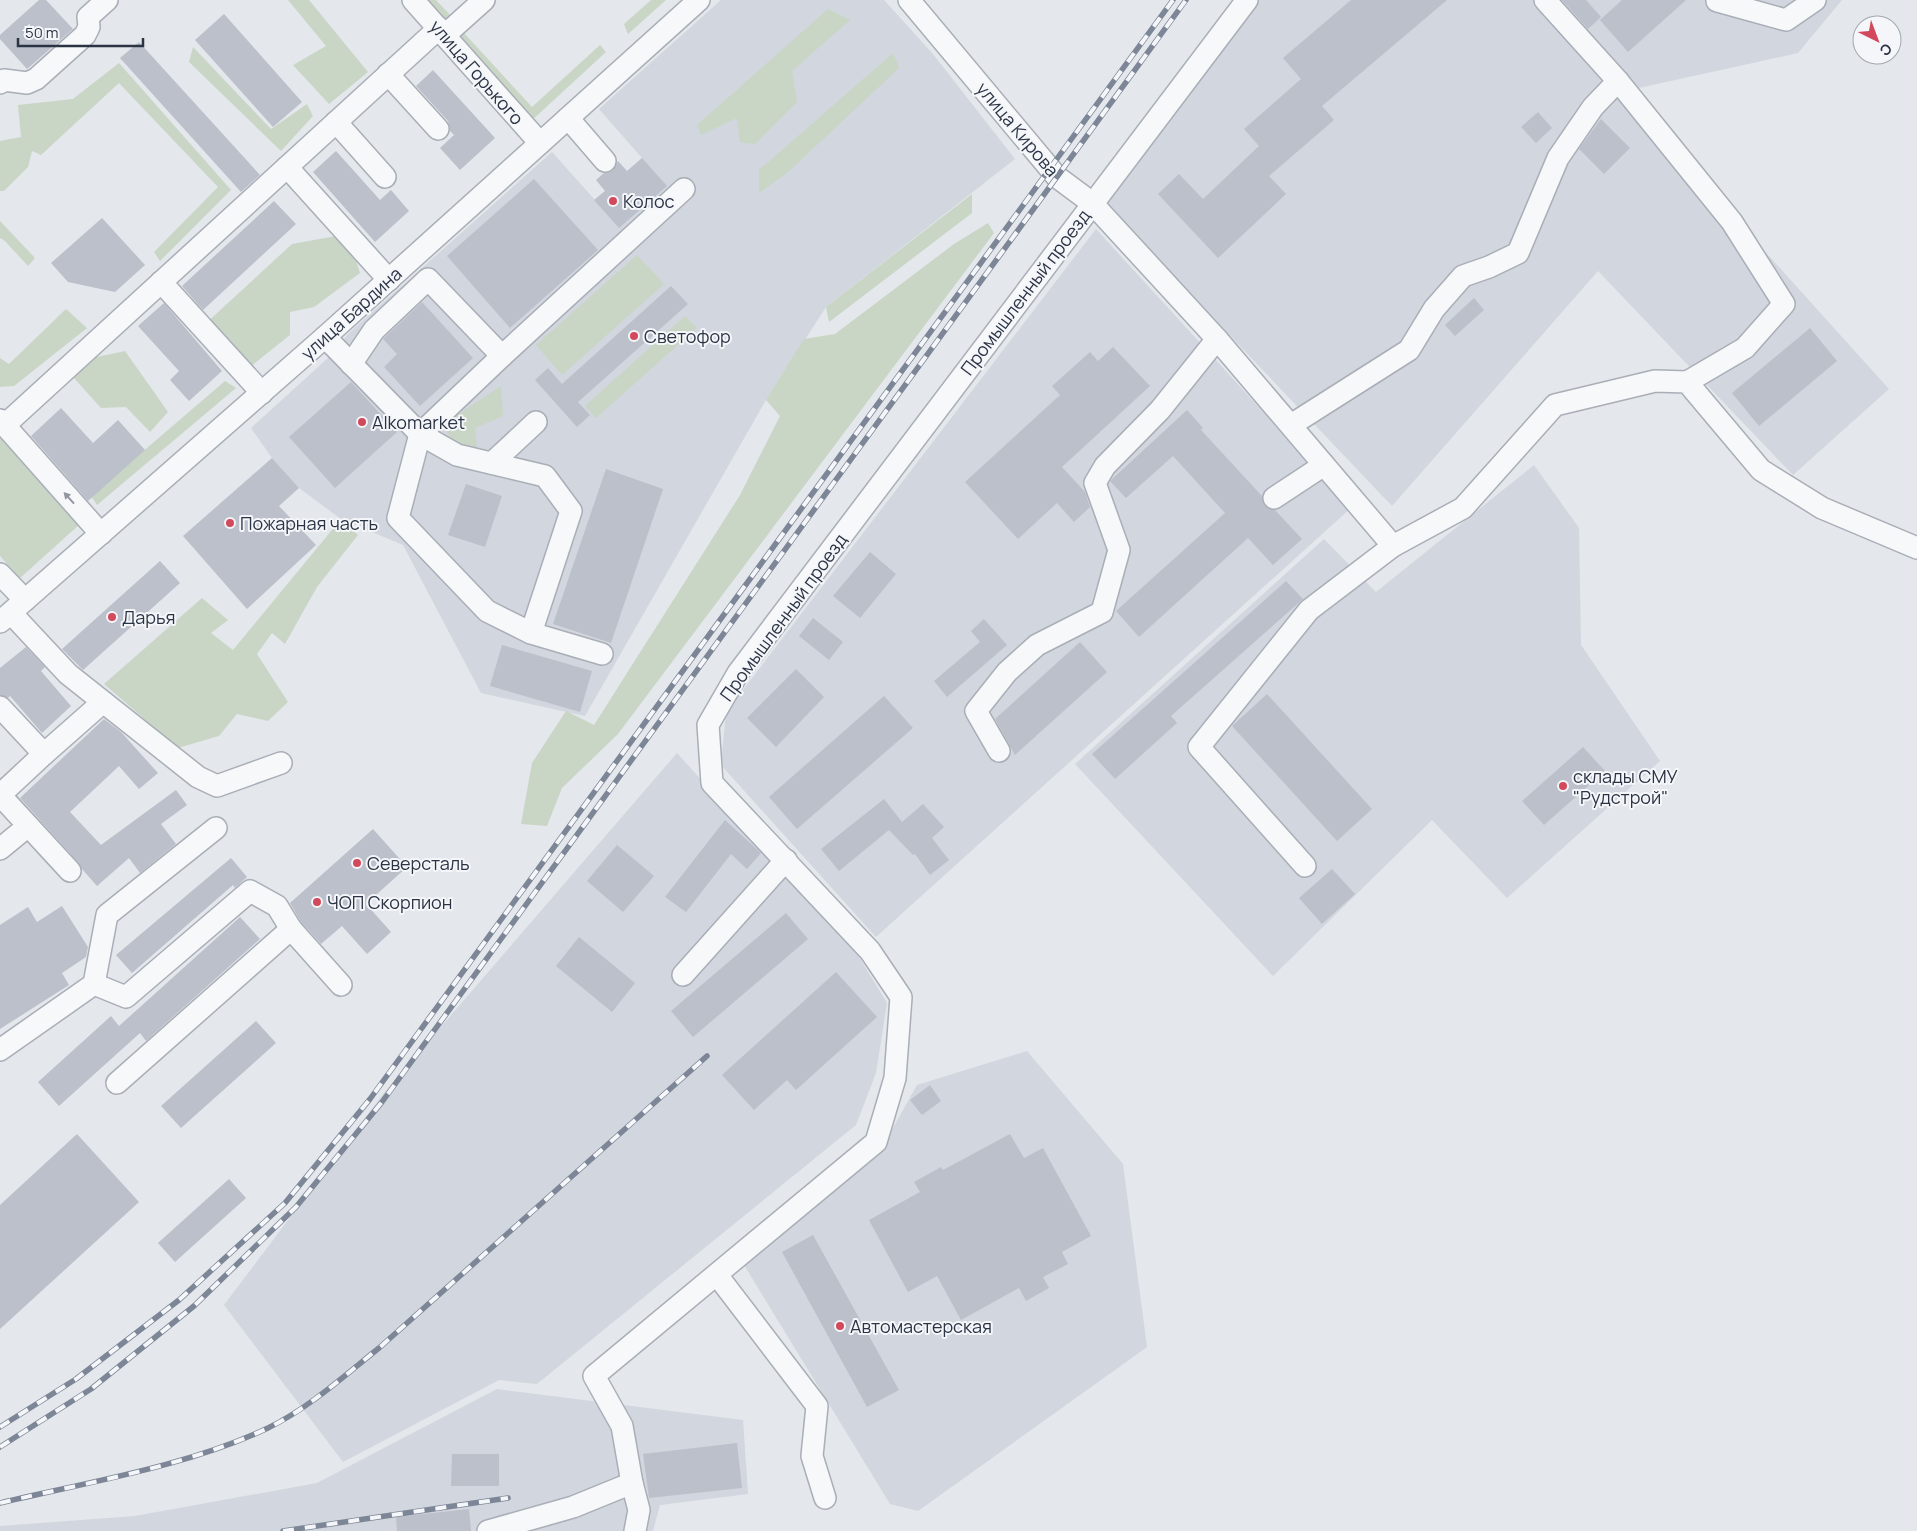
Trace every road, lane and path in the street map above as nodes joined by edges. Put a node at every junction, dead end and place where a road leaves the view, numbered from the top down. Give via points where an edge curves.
1 (106, 0) edge
2 (414, 0) edge
3 (484, 0) edge
4 (698, 0) edge
5 (909, 0) edge
6 (1247, 0) edge
7 (1545, 0) edge
8 (1815, 0) edge
9 (1717, 1) edge
10 (442, 32) junction
11 (388, 74) junction
12 (1618, 81) junction
13 (0, 83) edge
14 (568, 118) junction
15 (336, 122) junction
16 (438, 129) dead end
17 (540, 144) junction
18 (605, 161) dead end
19 (287, 167) junction
20 (386, 177) dead end
21 (684, 189) dead end
22 (1092, 202) junction
23 (389, 280) junction
24 (161, 282) junction
25 (325, 337) junction
26 (1217, 338) junction
27 (502, 356) junction
28 (351, 364) junction
29 (1687, 382) junction
30 (262, 393) junction
31 (536, 422) dead end
32 (2, 423) edge
33 (1291, 425) junction
34 (420, 434) junction
35 (492, 463) junction
36 (1324, 465) junction
37 (1274, 498) dead end
38 (101, 534) junction
39 (1393, 546) junction
40 (1917, 548) edge
41 (0, 574) edge
42 (12, 612) edge
43 (530, 633) junction
44 (602, 654) dead end
45 (103, 702) junction
46 (0, 708) edge
47 (999, 751) dead end
48 (44, 754) junction
49 (280, 763) dead end
50 (28, 826) junction
51 (216, 828) dead end
52 (0, 850) edge
53 (786, 860) junction
54 (1305, 866) dead end
55 (70, 871) dead end
56 (291, 929) junction
57 (683, 975) dead end
58 (94, 984) junction
59 (341, 984) dead end
60 (0, 1050) edge
61 (117, 1083) dead end
62 (717, 1275) junction
63 (632, 1483) junction
64 (825, 1498) dead end
65 (488, 1531) edge
66 (635, 1531) edge

1 - 13 street via 88,17 85,35 36,79 27,83 4,80
2 - 10 street, улица Горького
3 - 10 street
4 - 14 street, улица Бардина
5 - 22 street, улица Кирова via 1057,178
6 - 22 street, Промышленный проезд
7 - 12 street
8 - 9 street via 1786,20
10 - 11 street
10 - 17 street, улица Горького
11 - 15 street
11 - 16 street
12 - 29 street via 1732,222 1784,304 1745,348
12 - 33 street via 1593,107 1558,158 1518,252 1463,276 1434,309 1409,350
14 - 17 street, улица Бардина
14 - 18 street
15 - 19 street
15 - 20 street
17 - 23 street, улица Бардина
19 - 23 street
19 - 24 street
21 - 27 street
22 - 26 street, улица Кирова
22 - 53 street, Промышленный проезд via 738,673 708,725 712,783
23 - 25 street, улица Бардина
24 - 30 street
24 - 32 street
25 - 28 street
25 - 30 street, улица Бардина
26 - 33 street, улица Кирова
26 - 47 street via 1160,410 1105,466 1096,483 1120,550 1102,612 1037,644 1007,672 976,711
27 - 28 street via 428,278 374,330
27 - 34 street
28 - 34 street
29 - 39 street via 1655,381 1555,405 1463,508
29 - 40 street via 1761,470 1822,508
30 - 38 street, улица Бардина
31 - 35 street
38 -> 32 street
33 - 36 street, улица Кирова
34 - 35 street via 457,455
34 - 43 street via 398,518 487,611
35 - 43 street via 545,476 571,511
36 - 37 street
36 - 39 street, улица Кирова
38 - 42 street, улица Бардина
39 - 54 street via 1309,610 1200,747
41 - 42 street
42 - 45 street via 68,674
43 - 44 street
45 - 48 street
45 - 49 street via 198,777 217,786
46 - 48 street
48 - 50 street via 0,796
50 - 52 street
50 - 55 street
51 - 58 street via 107,915
53 - 57 street
53 - 62 street, Промышленный проезд via 870,951 901,997 895,1078 876,1142
56 - 58 street via 277,906 250,892 126,996
56 - 59 street
56 - 61 street
58 - 60 street
62 - 63 street, Промышленный проезд via 594,1376 622,1426
62 - 64 street via 817,1406 812,1456
63 - 65 street via 573,1506
63 - 66 street via 640,1510

